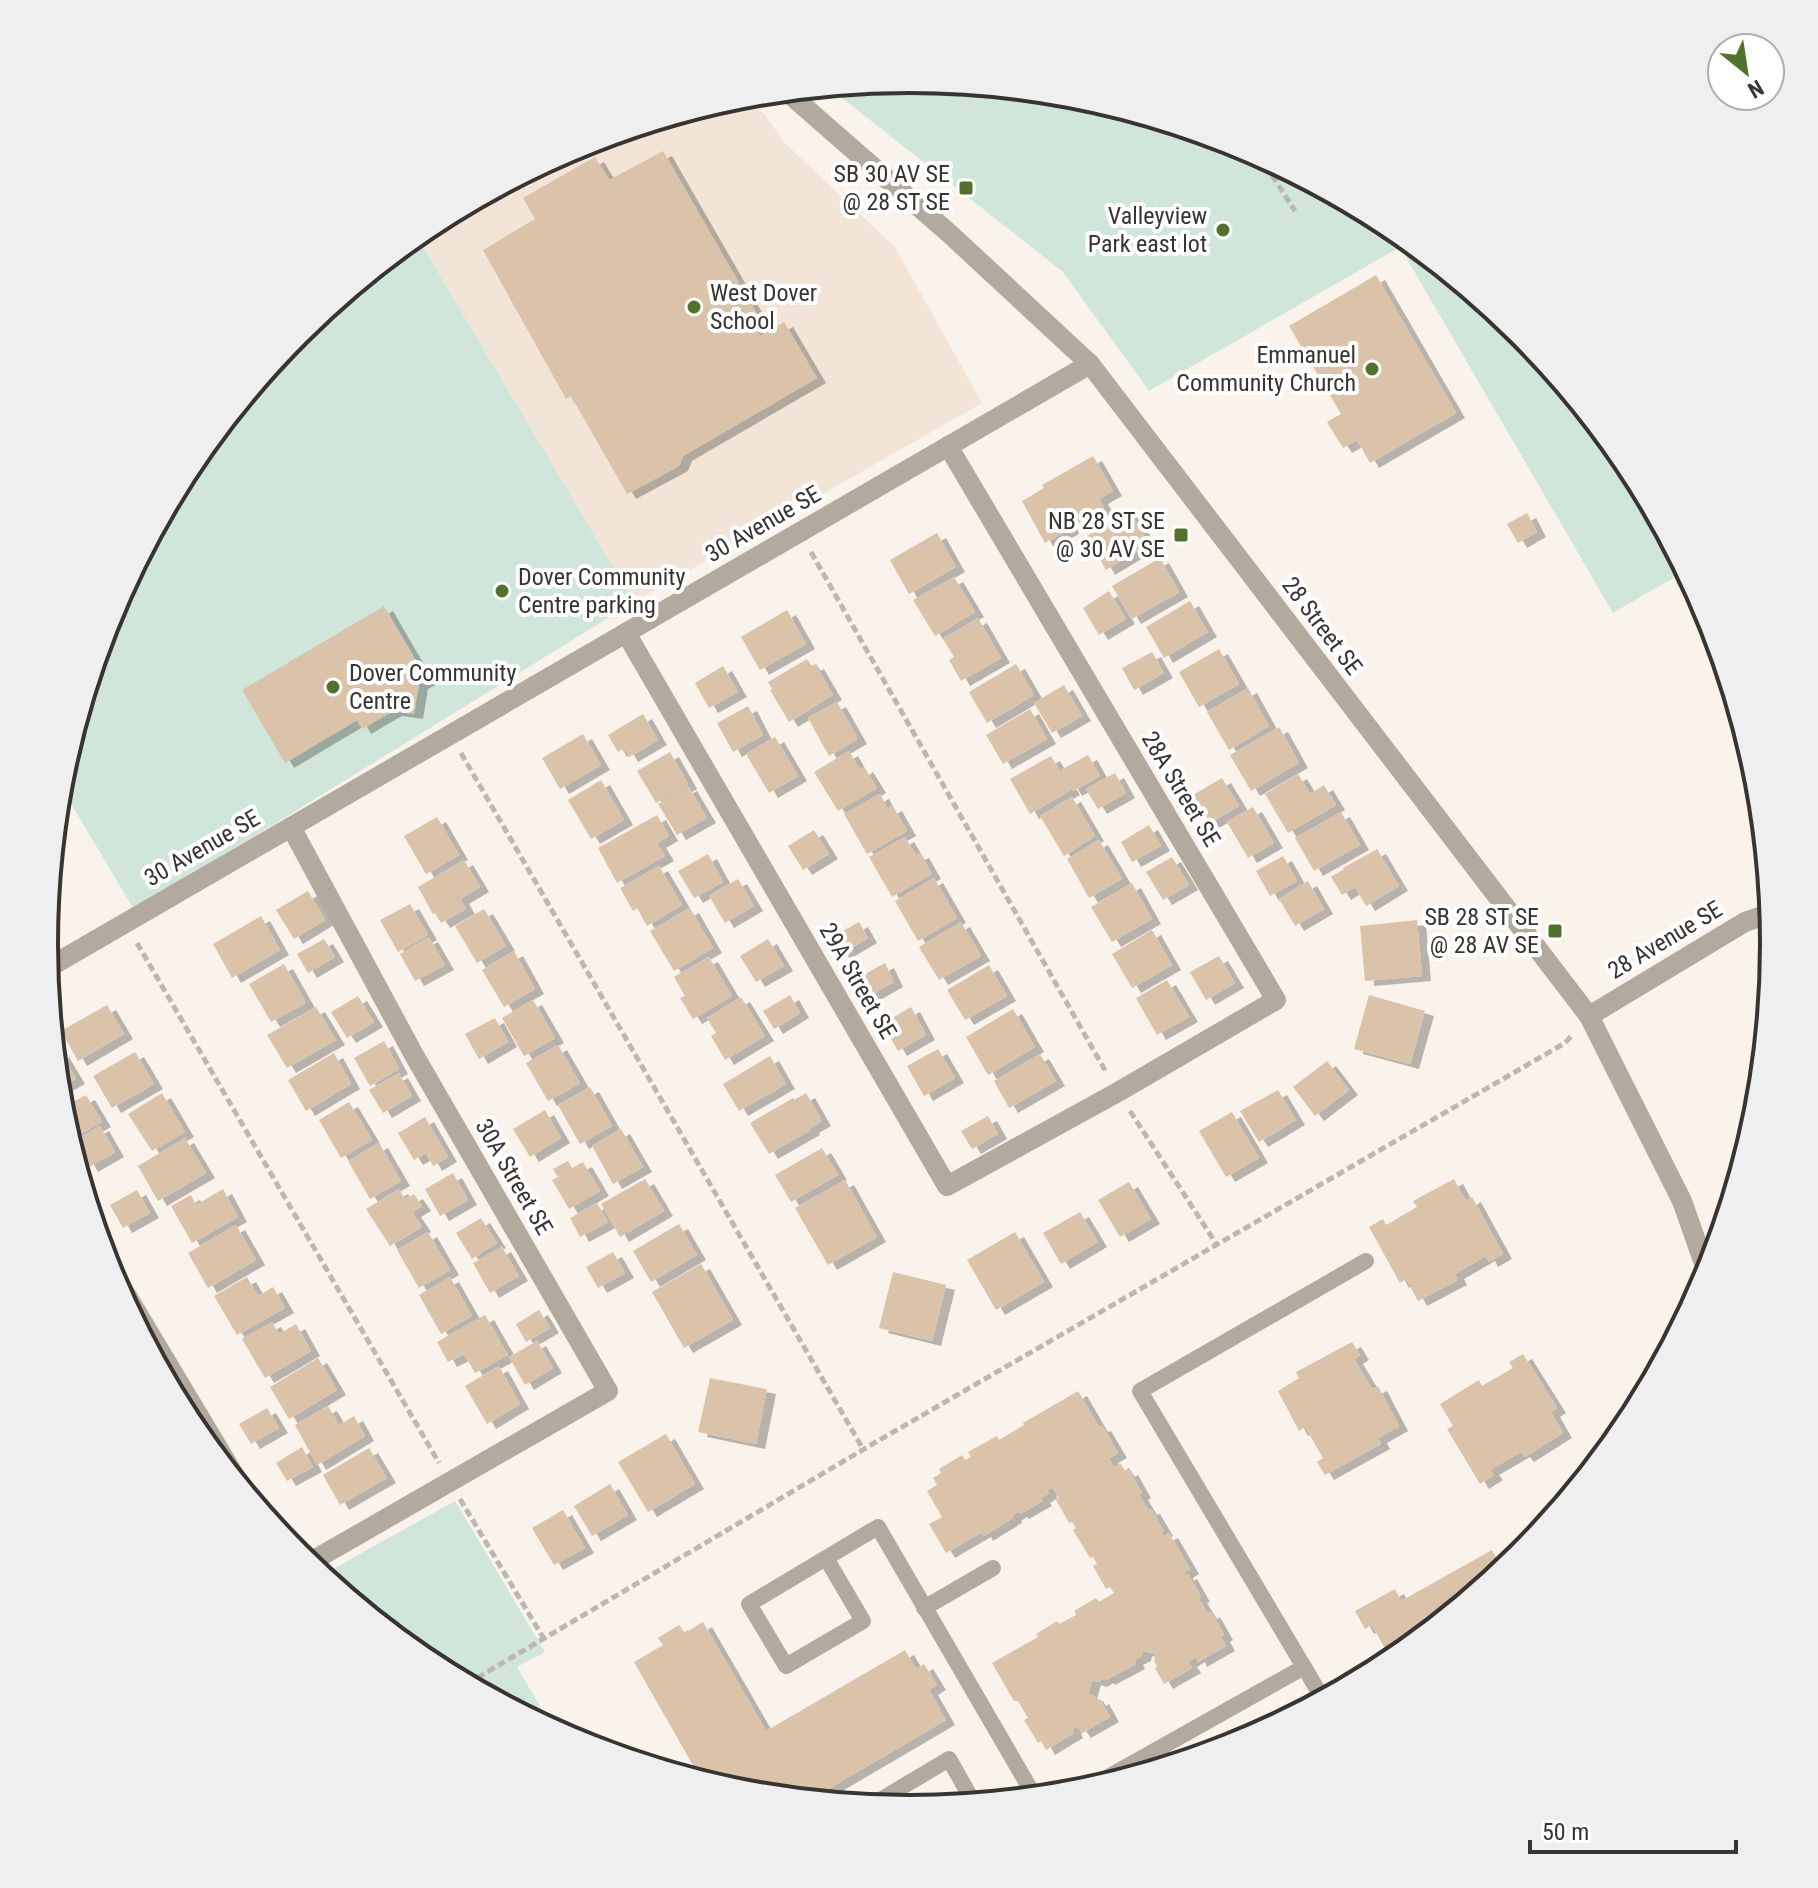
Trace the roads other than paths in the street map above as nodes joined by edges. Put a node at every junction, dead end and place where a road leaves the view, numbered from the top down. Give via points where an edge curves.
1 (797, 100) edge
2 (1090, 364) junction
3 (948, 446) junction
4 (626, 633) junction
5 (291, 827) junction
6 (1759, 917) edge
7 (59, 962) edge
8 (1589, 1016) junction
9 (1118, 1092) joint
10 (1701, 1255) edge
11 (1366, 1261) dead end
12 (319, 1557) edge
13 (826, 1558) junction
14 (993, 1568) dead end
15 (924, 1608) junction
16 (1304, 1667) junction
17 (1318, 1690) edge
18 (1127, 1767) edge
19 (1029, 1787) edge
20 (968, 1793) edge
21 (890, 1794) edge

1 - 2 street, 28 Street SE
2 - 3 street, 30 Avenue SE
2 - 8 street, 28 Street SE
3 - 4 street, 30 Avenue SE
3 - 9 street, 28A Street SE via 1276,1000
4 - 5 street, 30 Avenue SE
4 - 9 street, 29A Street SE via 947,1186
5 - 7 street, 30 Avenue SE
5 - 12 street, 30A Street SE via 414,1055 608,1391
6 - 8 street, 28 Avenue SE
8 - 10 street, 28 Street SE via 1682,1201
11 - 16 lane via 1140,1391
13 - 13 lane via 749,1604 786,1666 863,1621
13 - 15 lane via 878,1527
14 - 15 lane
15 - 19 lane
16 - 17 lane
16 - 18 lane
20 - 21 lane via 949,1759

